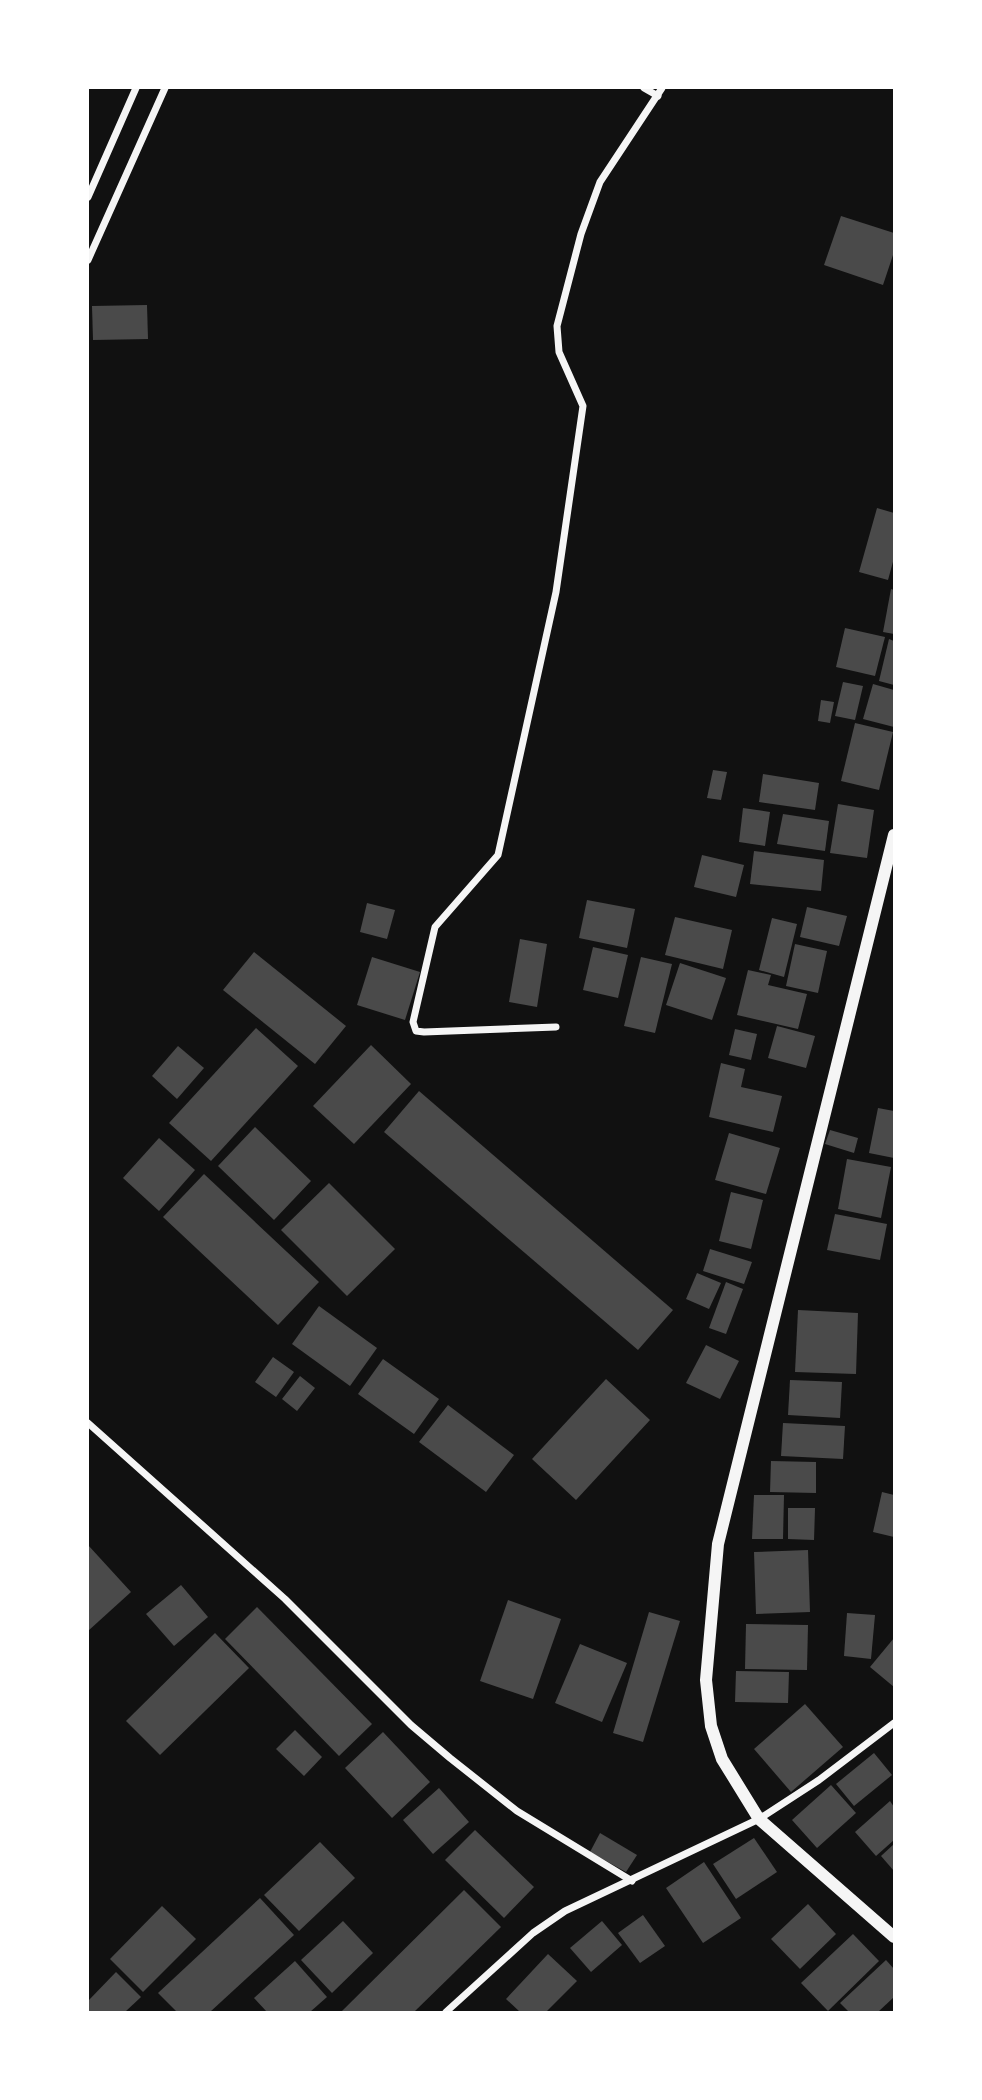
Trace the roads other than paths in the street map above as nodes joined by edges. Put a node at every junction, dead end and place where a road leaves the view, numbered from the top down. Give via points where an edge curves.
1 (136, 88) edge
2 (165, 88) edge
3 (644, 88) edge
4 (662, 88) edge
5 (658, 96) junction
6 (88, 197) edge
7 (88, 260) edge
8 (894, 835) edge
9 (556, 1027) dead end
10 (88, 1423) edge
11 (894, 1723) edge
12 (759, 1819) junction
13 (632, 1881) junction
14 (894, 1937) edge
15 (446, 2012) edge

1 - 6 street
2 - 7 street
3 - 5 street
4 - 5 street
5 - 9 street via 600,182 557,326 559,352 579,392 583,418 556,592 498,855 435,927 413,1022 416,1031 424,1032
8 - 12 street via 718,1544 706,1680 711,1726 722,1759
10 - 13 street via 285,1599 450,1758 517,1811
11 - 12 street
12 - 13 street
12 - 14 street
13 - 15 street via 565,1911 533,1933

